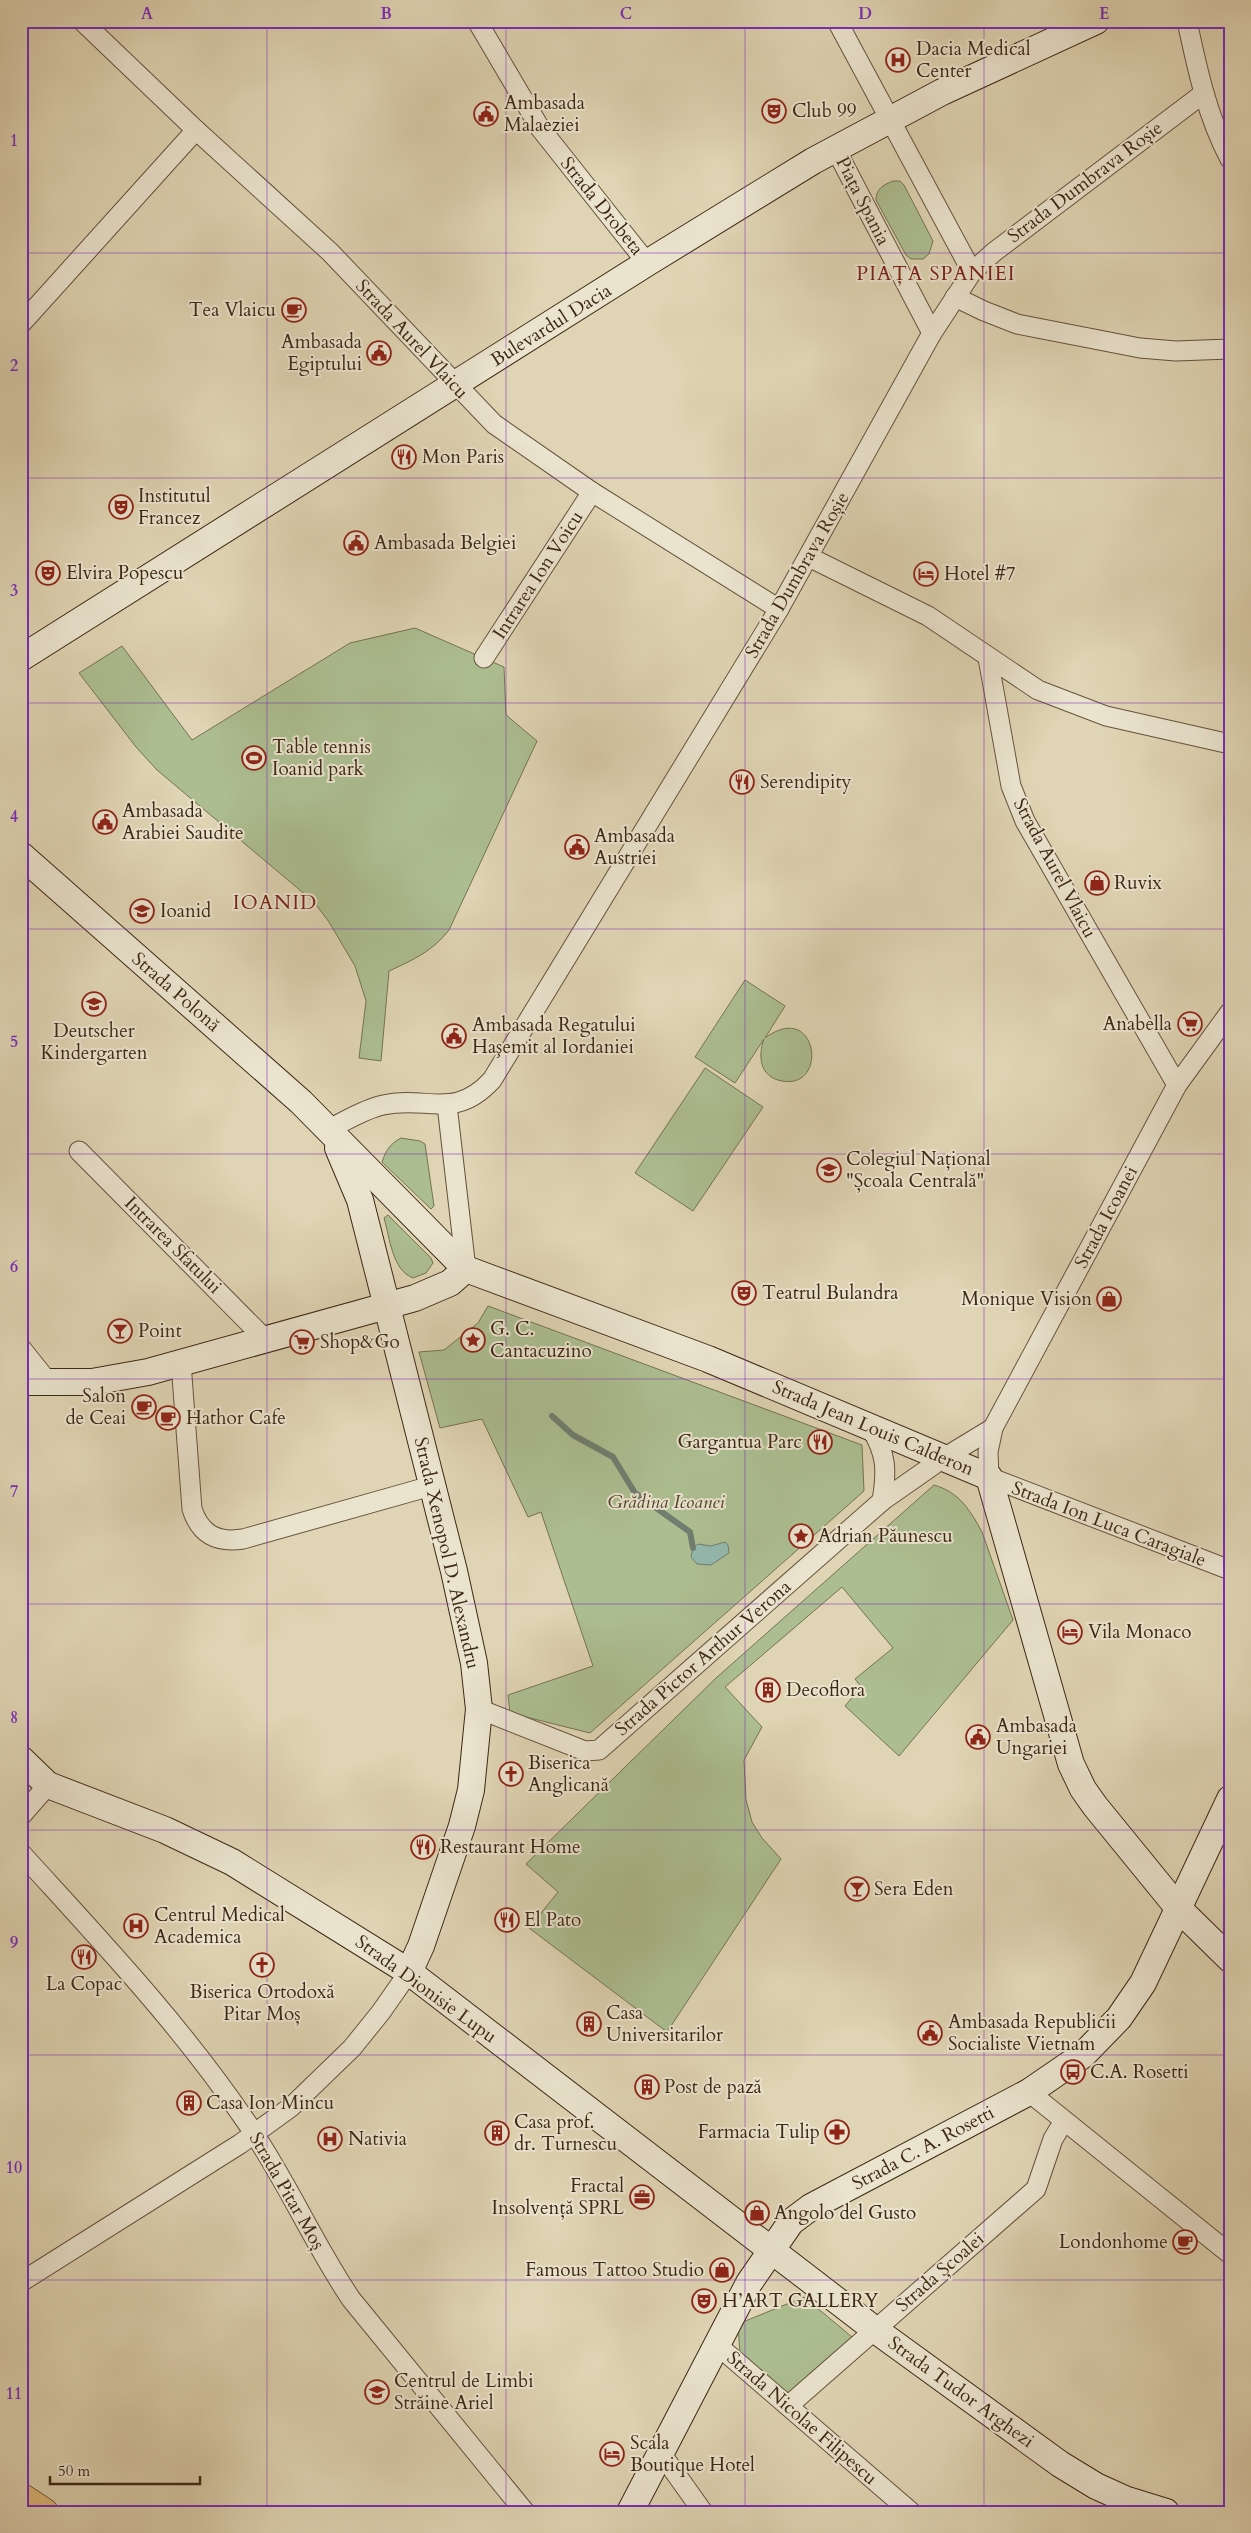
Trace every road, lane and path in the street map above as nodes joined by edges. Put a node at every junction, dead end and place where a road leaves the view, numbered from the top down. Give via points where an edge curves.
1 (82, 21) edge
2 (477, 21) edge
3 (837, 21) edge
4 (1096, 21) edge
5 (1187, 21) edge
6 (1204, 93) junction
7 (890, 118) junction
8 (196, 130) junction
9 (836, 148) junction
10 (1230, 159) edge
11 (647, 263) junction
12 (972, 272) junction
13 (955, 297) junction
14 (21, 324) edge
15 (932, 333) junction
16 (1230, 349) edge
17 (456, 385) junction
18 (592, 492) junction
19 (809, 557) junction
20 (779, 609) junction
21 (21, 658) edge
22 (484, 658) dead end
23 (988, 658) junction
24 (1230, 744) edge
25 (21, 855) edge
26 (1230, 1012) edge
27 (1176, 1085) junction
28 (447, 1105) junction
29 (330, 1130) junction
30 (79, 1152) dead end
31 (466, 1270) junction
32 (386, 1306) junction
33 (266, 1340) junction
34 (21, 1348) edge
35 (181, 1363) junction
36 (21, 1382) edge
37 (49, 1382) junction
38 (870, 1427) junction
39 (993, 1428) junction
40 (942, 1459) junction
41 (989, 1477) junction
42 (432, 1486) junction
43 (882, 1501) junction
44 (1230, 1570) edge
45 (479, 1709) junction
46 (21, 1759) edge
47 (48, 1785) junction
48 (1230, 1799) edge
49 (21, 1816) edge
50 (21, 1853) edge
51 (1179, 1909) junction
52 (1230, 1959) edge
53 (408, 1972) junction
54 (1029, 2092) junction
55 (1064, 2121) junction
56 (254, 2134) junction
57 (770, 2250) junction
58 (1230, 2254) edge
59 (21, 2282) edge
60 (874, 2329) junction
61 (716, 2344) junction
62 (788, 2406) junction
63 (661, 2454) junction
64 (21, 2498) edge
65 (44, 2512) edge
66 (525, 2512) edge
67 (630, 2512) edge
68 (703, 2512) edge
69 (912, 2512) edge
70 (1166, 2512) edge

1 - 8 street, Strada Aurel Vlaicu
2 - 11 street, Strada Drobeta via 540,128
3 - 7 street
4 - 7 street, Bulevardul Dacia
5 - 6 street
6 - 10 street
6 - 12 street, Strada Dumbrava Roșie
7 - 9 street, Bulevardul Dacia
7 - 12 street
8 - 14 street
8 - 17 street, Strada Aurel Vlaicu via 330,252
9 - 11 street, Bulevardul Dacia
9 - 15 street, Piața Spania
11 - 17 street, Bulevardul Dacia
12 - 13 street, Strada Dumbrava Roșie
13 - 15 street, Strada Dumbrava Roșie
13 - 16 street via 1017,324 1140,348 1176,351
15 - 19 street, Strada Dumbrava Roșie
17 - 18 street, Strada Aurel Vlaicu via 508,436
17 - 21 street, Bulevardul Dacia
18 - 20 street, Strada Aurel Vlaicu
18 - 22 street, Intrarea Ion Voicu
19 - 20 street, Strada Dumbrava Roșie
19 - 23 street via 928,616
20 - 28 street, Strada Dumbrava Roșie via 492,1080 472,1098
23 - 24 street via 1038,690 1106,716
23 - 27 street, Strada Aurel Vlaicu via 1011,786 1025,821
25 - 29 street, Strada Polonă
26 - 27 street, Strada Icoanei
27 - 39 street, Strada Icoanei
28 - 29 street, Strada Dumbrava Roșie via 382,1105
28 - 31 street
29 - 31 street, Strada Polonă
29 - 32 street, Strada Xenopol D. Alexandru via 355,1186
30 - 33 street, Intrarea Sfatului
31 - 32 street via 434,1291
31 - 38 street, Strada Jean Louis Calderon via 708,1359
32 - 33 street
32 - 42 street, Strada Xenopol D. Alexandru
33 - 35 street
34 - 37 street
35 - 37 street via 92,1382
35 - 42 street via 192,1509 203,1531 212,1537 243,1539
36 - 37 street
38 - 40 street, Strada Jean Louis Calderon
38 - 43 street via 884,1453 886,1469
39 - 40 street
39 - 41 street, Strada Icoanei via 988,1452
40 - 41 street, Strada Jean Louis Calderon
40 - 43 street, Strada Pictor Arthur Verona
41 - 44 street, Strada Ion Luca Caragiale
41 - 51 street, Strada Jean Louis Calderon via 1071,1764 1095,1806
42 - 45 street, Strada Xenopol D. Alexandru via 466,1620
43 - 45 street, Strada Pictor Arthur Verona via 599,1750 585,1751
45 - 53 street, Strada Xenopol D. Alexandru via 471,1790 462,1826 421,1946
46 - 47 street, Strada Dionisie Lupu
47 - 49 street
47 - 53 street, Strada Dionisie Lupu via 200,1845 275,1887
48 - 51 street, Strada C. A. Rosetti
50 - 56 street, Strada Pitar Moș via 164,2011
51 - 52 street, Strada Jean Louis Calderon
51 - 54 street, Strada C. A. Rosetti via 1143,1983 1119,2018 1076,2060
53 - 56 street via 382,2012 334,2069
53 - 57 street, Strada Dionisie Lupu
54 - 55 street
54 - 57 street, Strada C. A. Rosetti via 811,2206 791,2222
55 - 58 street
55 - 60 street, Strada Școalei via 1053,2138 1036,2189
56 - 59 street
56 - 66 street, Strada Pitar Moș via 351,2299
57 - 60 street, Strada Tudor Arghezi
57 - 61 street, Strada C. A. Rosetti
60 - 62 street, Strada Școalei
60 - 70 street, Strada Tudor Arghezi via 1060,2464 1096,2486
61 - 62 street, Strada Nicolae Filipescu
61 - 63 street, Strada C. A. Rosetti
62 - 69 street, Strada Nicolae Filipescu
63 - 67 street, Strada C. A. Rosetti
63 - 68 street
64 - 65 main road

